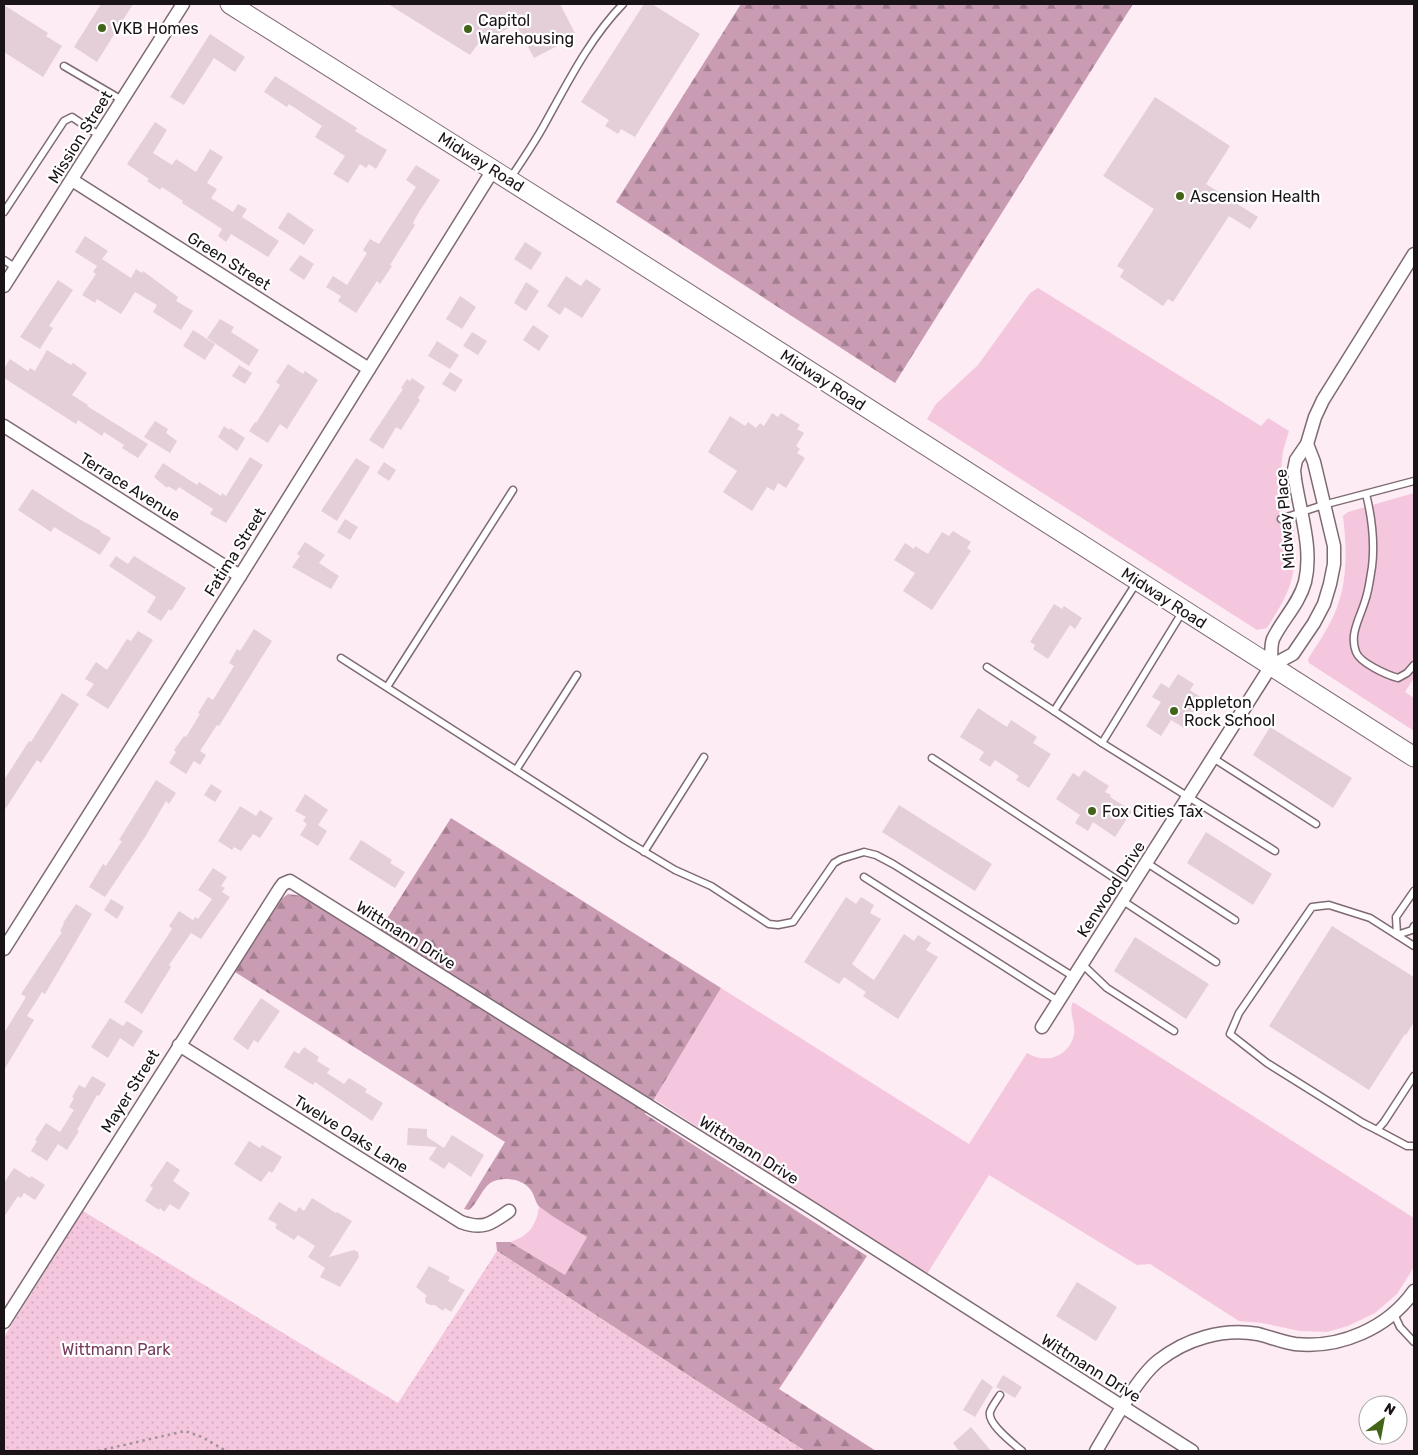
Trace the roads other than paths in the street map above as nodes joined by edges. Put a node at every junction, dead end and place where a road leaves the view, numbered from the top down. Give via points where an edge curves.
1 (183, 4) edge
2 (230, 4) edge
3 (623, 4) edge
4 (64, 66) dead end
5 (122, 100) junction
6 (100, 136) junction
7 (493, 170) junction
8 (72, 180) junction
9 (510, 180) junction
10 (4, 212) edge
11 (1414, 254) edge
12 (4, 260) edge
13 (16, 268) junction
14 (4, 286) edge
15 (369, 369) junction
16 (4, 426) edge
17 (1307, 444) junction
18 (1414, 481) edge
19 (514, 490) dead end
20 (1366, 494) junction
21 (1323, 505) junction
22 (1300, 512) junction
23 (1281, 519) dead end
24 (240, 576) junction
25 (1138, 581) junction
26 (1184, 610) junction
27 (341, 658) dead end
28 (1414, 665) edge
29 (1271, 666) junction
30 (987, 667) dead end
31 (577, 675) dead end
32 (387, 687) junction
33 (1054, 711) junction
34 (1102, 742) junction
35 (704, 757) dead end
36 (1414, 757) edge
37 (932, 758) dead end
38 (1213, 758) junction
39 (516, 770) junction
40 (1189, 796) junction
41 (1316, 824) dead end
42 (1275, 851) dead end
43 (644, 852) junction
44 (1147, 863) junction
45 (864, 877) dead end
46 (287, 881) joint
47 (1131, 889) junction
48 (1414, 891) edge
49 (1123, 901) junction
50 (1235, 920) dead end
51 (1414, 926) edge
52 (1397, 935) junction
53 (1414, 946) edge
54 (4, 950) edge
55 (1216, 962) dead end
56 (1082, 964) junction
57 (1074, 977) junction
58 (1058, 1001) junction
59 (1042, 1027) dead end
60 (1174, 1031) dead end
61 (179, 1045) junction
62 (1414, 1076) edge
63 (1377, 1130) junction
64 (1414, 1146) edge
65 (509, 1211) dead end
66 (1414, 1291) edge
67 (1394, 1314) junction
68 (4, 1322) edge
69 (1414, 1342) edge
70 (1000, 1395) dead end
71 (1123, 1408) junction
72 (1022, 1451) edge
73 (1096, 1451) edge
74 (1192, 1451) edge

1 - 5 street, Mission Street
2 - 7 main road, Midway Road
3 - 9 lane via 608,19 571,74
4 - 5 lane
5 - 6 street, Mission Street
6 - 8 street, Mission Street
6 - 10 lane via 72,117 64,121
7 - 9 main road, Midway Road
7 - 15 street, Fatima Street
8 - 13 street, Mission Street
8 - 15 street, Green Street
9 - 25 main road, Midway Road
11 - 17 street, Midway Place via 1323,400
12 - 13 lane
13 - 14 street, Mission Street
15 - 24 street, Fatima Street
16 - 24 street, Terrace Avenue
17 - 21 street, Midway Place
17 - 22 street, Midway Place via 1296,460 1294,470
18 - 20 lane
19 - 32 lane
20 - 21 lane
20 - 28 lane via 1374,541 1366,601 1354,631 1355,651 1358,657 1398,678
21 - 22 lane
21 - 29 street, Midway Place via 1334,546 1334,564 1324,604 1293,654
22 - 23 lane
22 - 29 street, Midway Place via 1307,550 1305,582 1292,612 1272,641
24 - 54 street, Fatima Street
25 - 26 main road, Midway Road
25 - 33 lane
26 - 29 main road, Midway Road
26 - 34 lane
27 - 32 lane
29 - 36 main road, Midway Road
29 - 38 street, Kenwood Drive
30 - 33 lane
31 - 39 lane
32 - 39 lane
33 - 34 lane
34 - 40 lane
35 - 43 lane
37 - 47 lane
38 - 40 street, Kenwood Drive
38 - 41 lane
39 - 43 lane
40 - 42 lane
40 - 44 street, Kenwood Drive
43 - 57 lane via 711,886 769,924 778,925 793,922 834,862 864,852 876,855
44 - 47 street, Kenwood Drive
44 - 50 lane
45 - 58 lane
46 - 61 street, Mayer Street
46 - 71 street, Wittmann Drive via 295,883 810,1207
47 - 49 street, Kenwood Drive
48 - 52 lane via 1396,918
49 - 55 lane
49 - 56 street, Kenwood Drive
51 - 52 lane via 1412,930
52 - 53 lane
52 - 63 lane via 1370,918 1329,905 1312,907 1239,1013 1230,1034 1267,1063
56 - 57 street, Kenwood Drive
56 - 60 lane via 1107,988
57 - 58 street, Kenwood Drive
58 - 59 street, Kenwood Drive
61 - 65 street, Twelve Oaks Lane via 461,1222 483,1226
61 - 68 street, Mayer Street
62 - 63 lane
63 - 64 lane via 1407,1146
66 - 67 street
67 - 69 lane via 1400,1327
67 - 71 street via 1354,1337 1315,1344 1294,1344 1244,1333 1215,1334 1195,1340 1156,1363
70 - 72 lane via 990,1412 991,1420
71 - 73 street
71 - 74 street, Wittmann Drive

